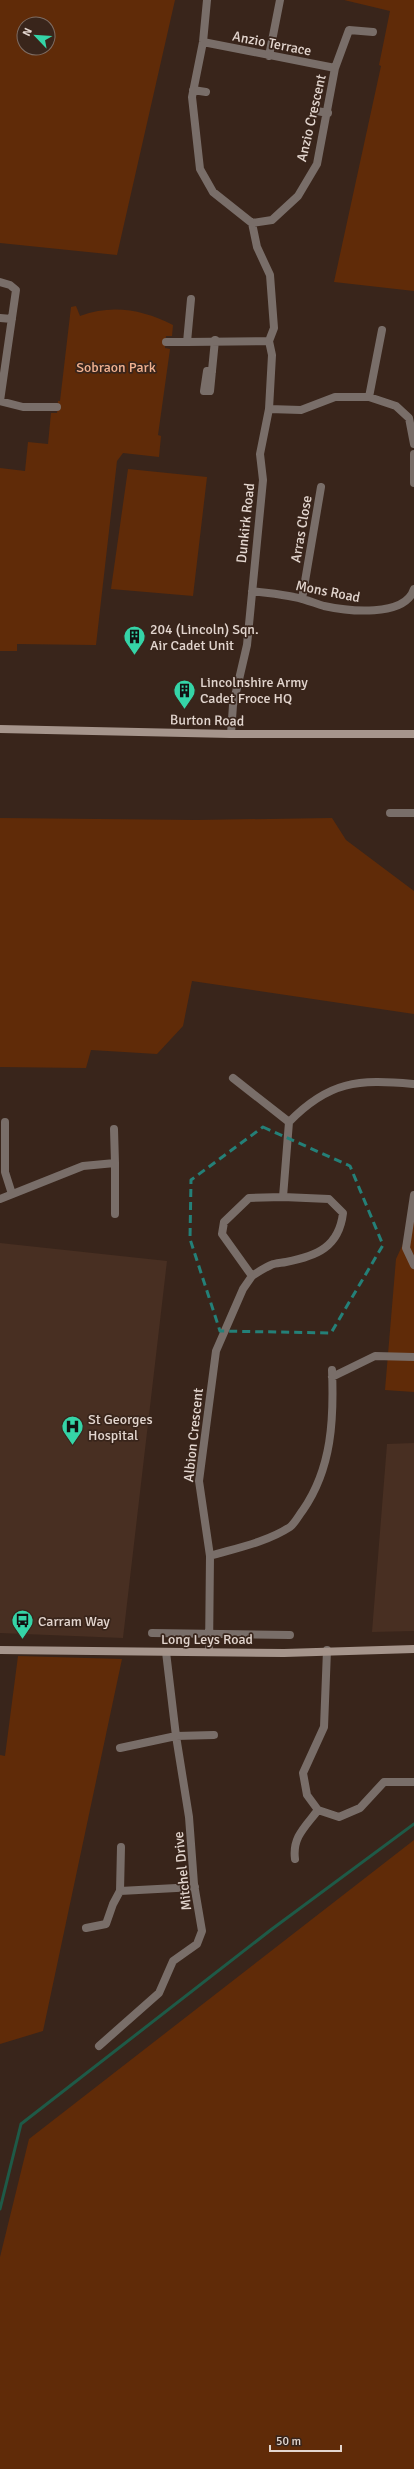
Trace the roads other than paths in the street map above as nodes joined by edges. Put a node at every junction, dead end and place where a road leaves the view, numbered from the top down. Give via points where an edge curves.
1 (208, 0) edge
2 (280, 0) edge
3 (373, 32) dead end
4 (203, 42) junction
5 (269, 56) junction
6 (336, 68) junction
7 (193, 90) junction
8 (206, 92) dead end
9 (318, 111) dead end
10 (328, 112) junction
11 (252, 223) junction
12 (0, 282) edge
13 (190, 299) dead end
14 (0, 318) edge
15 (12, 320) junction
16 (382, 330) dead end
17 (215, 340) junction
18 (269, 341) junction
19 (166, 342) dead end
20 (187, 342) junction
21 (212, 372) dead end
22 (369, 397) junction
23 (0, 401) edge
24 (57, 408) dead end
25 (268, 409) junction
26 (414, 444) edge
27 (414, 454) edge
28 (414, 483) edge
29 (321, 488) dead end
30 (414, 589) edge
31 (252, 591) junction
32 (302, 599) junction
33 (0, 729) edge
34 (231, 734) junction
35 (414, 734) edge
36 (390, 813) dead end
37 (414, 813) edge
38 (233, 1078) dead end
39 (413, 1084) dead end
40 (5, 1122) dead end
41 (289, 1122) junction
42 (114, 1129) dead end
43 (115, 1163) junction
44 (12, 1194) junction
45 (414, 1195) edge
46 (283, 1197) junction
47 (0, 1199) edge
48 (115, 1214) dead end
49 (414, 1265) edge
50 (252, 1276) junction
51 (414, 1357) edge
52 (210, 1556) junction
53 (152, 1633) dead end
54 (210, 1635) junction
55 (290, 1635) dead end
56 (414, 1649) edge
57 (0, 1650) edge
58 (327, 1650) junction
59 (166, 1652) junction
60 (209, 1652) junction
61 (214, 1734) dead end
62 (176, 1736) junction
63 (120, 1748) dead end
64 (414, 1782) edge
65 (318, 1810) junction
66 (121, 1847) dead end
67 (295, 1859) dead end
68 (194, 1887) junction
69 (120, 1891) junction
70 (86, 1928) dead end
71 (99, 2046) dead end

1 - 4 street
2 - 5 street
3 - 6 street, Anzio Crescent via 349,30
4 - 5 street, Anzio Terrace
4 - 7 street
5 - 6 street, Anzio Terrace
6 - 10 street, Anzio Crescent
7 - 8 street
7 - 11 street via 200,169 212,192
9 - 10 street
10 - 11 street, Anzio Crescent via 317,164 298,196 272,220
11 - 18 street, Dunkirk Road via 257,247 270,275 274,328
12 - 15 street via 16,290
13 - 20 street
14 - 15 street
15 - 23 street
16 - 22 street
17 - 18 street
17 - 20 street
17 - 21 street
18 - 25 street, Dunkirk Road via 272,355
19 - 20 street
22 - 25 street via 335,397 301,410
22 - 26 street via 396,406 409,418
23 - 24 street via 23,407
25 - 31 street, Dunkirk Road via 260,454 263,480
27 - 28 street
29 - 32 street, Arras Close
30 - 32 street, Mons Road via 413,594 400,606 364,611 324,606
31 - 32 street, Mons Road
31 - 34 street, Dunkirk Road via 247,645 233,706
33 - 34 street, Burton Road
34 - 35 street, Burton Road
36 - 37 street
38 - 41 street
39 - 41 street via 378,1081 336,1088 306,1104
40 - 44 street via 4,1172
41 - 46 street
42 - 43 street
43 - 44 street via 83,1166
43 - 48 street
44 - 47 street
45 - 49 street via 406,1248
46 - 50 street, Albion Crescent via 249,1198 224,1222 222,1234
46 - 50 street, Albion Crescent via 329,1199 343,1213 341,1227 326,1249 302,1258 272,1264
50 - 52 street, Albion Crescent via 243,1289 216,1351 199,1481
51 - 52 street via 375,1356 332,1374 334,1410 327,1458 310,1499 292,1526 264,1539
52 - 54 street, Albion Crescent
53 - 54 street
54 - 55 street
54 - 60 street, Albion Crescent
56 - 58 street, Long Leys Road
57 - 59 street, Long Leys Road
58 - 60 street, Long Leys Road via 284,1653
58 - 65 street via 324,1727 303,1773 306,1795
59 - 60 street, Long Leys Road
59 - 62 street, Mitchel Drive
61 - 62 street
62 - 63 street
62 - 68 street, Mitchel Drive via 189,1817
64 - 65 street via 384,1782 360,1808 339,1817
65 - 67 street via 301,1830 294,1850
66 - 69 street
68 - 69 street
68 - 71 street, Mitchel Drive via 202,1931 197,1944 173,1961 159,1993
69 - 70 street via 106,1924

